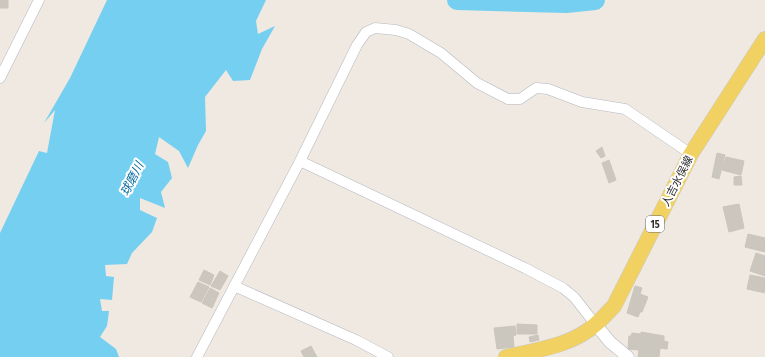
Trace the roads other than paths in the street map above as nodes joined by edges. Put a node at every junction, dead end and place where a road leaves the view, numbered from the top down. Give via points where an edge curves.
1 (39, 0) edge
2 (764, 40) edge
3 (0, 78) edge
4 (691, 154) junction
5 (300, 161) junction
6 (234, 286) junction
7 (596, 325) junction
8 (197, 357) edge
9 (388, 357) edge
10 (506, 357) edge
11 (628, 357) edge

1 - 3 street
2 - 4 main road, 人吉水俣線 / 15
4 - 5 street via 625,109 582,102 548,89 536,88 520,98 508,99 477,83 441,53 409,34 375,28 366,32 357,45
4 - 7 main road, 人吉水俣線 / 15 via 614,306
5 - 6 street
5 - 7 street via 518,264 563,288 574,297
6 - 8 street
6 - 9 street via 356,340
7 - 10 main road, 人吉水俣線 / 15 via 559,345
7 - 11 street via 610,342

